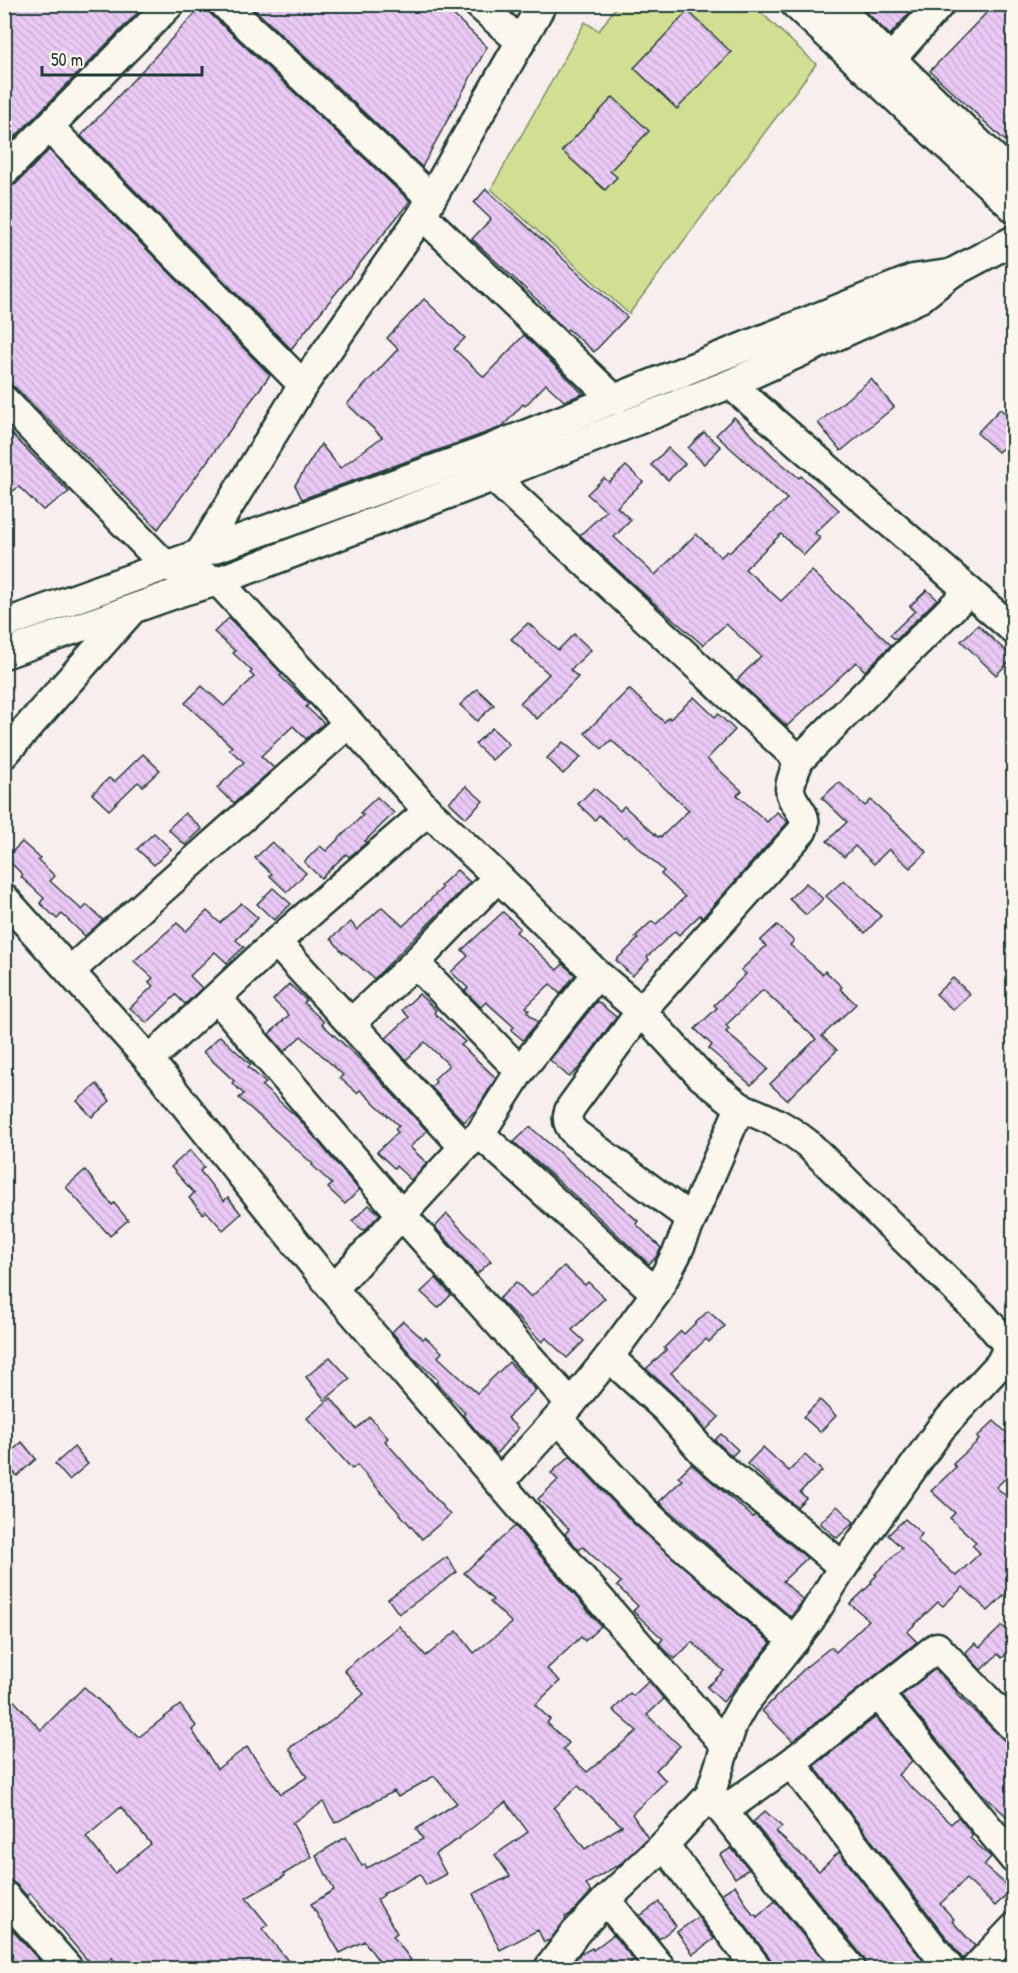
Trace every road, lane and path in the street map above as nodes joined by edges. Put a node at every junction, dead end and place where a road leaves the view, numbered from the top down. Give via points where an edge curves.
1 (170, 4) edge
2 (224, 4) edge
3 (478, 4) edge
4 (542, 4) edge
5 (795, 4) edge
6 (834, 4) edge
7 (940, 4) edge
8 (521, 42) junction
9 (892, 58) junction
10 (50, 128) junction
11 (4, 172) edge
12 (1014, 177) edge
13 (426, 207) junction
14 (1014, 208) edge
15 (1014, 240) edge
16 (950, 274) junction
17 (730, 384) junction
18 (303, 385) junction
19 (4, 400) edge
20 (615, 400) junction
21 (493, 477) junction
22 (200, 553) junction
23 (166, 566) junction
24 (218, 581) junction
25 (969, 591) junction
26 (132, 610) junction
27 (4, 624) edge
28 (1014, 630) edge
29 (4, 654) edge
30 (349, 723) junction
31 (4, 754) edge
32 (799, 760) junction
33 (428, 811) junction
34 (498, 877) junction
35 (4, 898) edge
36 (276, 942) junction
37 (415, 963) junction
38 (70, 971) junction
39 (597, 974) junction
40 (217, 998) junction
41 (640, 1011) junction
42 (351, 1023) junction
43 (149, 1060) junction
44 (520, 1071) junction
45 (740, 1107) junction
46 (472, 1140) junction
47 (402, 1215) junction
48 (690, 1218) junction
49 (333, 1289) junction
50 (656, 1293) junction
51 (609, 1357) junction
52 (564, 1411) junction
53 (500, 1482) junction
54 (843, 1567) junction
55 (794, 1641) junction
56 (878, 1694) junction
57 (1014, 1728) edge
58 (725, 1745) junction
59 (791, 1763) junction
60 (716, 1803) junction
61 (664, 1845) junction
62 (1014, 1859) edge
63 (4, 1895) edge
64 (606, 1899) junction
65 (1014, 1928) edge
66 (558, 1964) edge
67 (68, 1968) edge
68 (660, 1968) edge
69 (758, 1968) edge
70 (851, 1968) edge
71 (949, 1968) edge
72 (976, 1968) edge

1 - 10 street
2 - 13 street
3 - 8 street
4 - 8 street
5 - 14 street
6 - 9 street
7 - 9 street
8 - 13 street
9 - 12 street
10 - 11 street
10 - 18 street
13 - 18 street
13 - 20 street
15 - 16 street
16 - 17 street via 920,298
16 - 20 street via 912,279
17 - 21 street
17 - 25 street
18 - 22 street
19 - 23 street
20 - 22 street via 480,453
21 - 24 street
21 - 32 street
22 - 23 street
23 - 24 street
23 - 27 street
24 - 26 street
24 - 30 street
25 - 28 street
25 - 32 street
26 - 29 street
26 - 31 street
30 - 33 street
30 - 38 street
32 - 41 street via 790,789 804,816 802,831
33 - 34 street
33 - 36 street
34 - 37 street
34 - 39 street
35 - 38 street
36 - 40 street
36 - 42 street
37 - 42 street
37 - 44 street
38 - 43 street
39 - 41 street
39 - 44 street
40 - 43 street
40 - 47 street
41 - 45 street via 701,1076
41 - 48 street via 571,1107 567,1119 576,1134
42 - 46 street
43 - 49 street
44 - 46 street
45 - 48 street
45 - 54 street via 786,1126 808,1144 1007,1344 1000,1364 941,1428
46 - 47 street
46 - 50 street
47 - 49 street
47 - 52 street
48 - 50 street
49 - 53 street
50 - 51 street
51 - 52 street
51 - 54 street via 666,1409 722,1469
52 - 53 street
52 - 55 street via 643,1510
53 - 58 street
54 - 55 street
55 - 58 street via 743,1705
56 - 57 street via 937,1647
56 - 59 street
56 - 62 street
58 - 60 street
59 - 60 street
59 - 71 street
60 - 61 street
60 - 70 street
61 - 64 street
61 - 69 street
63 - 67 street
64 - 66 street
64 - 68 street
65 - 72 street

